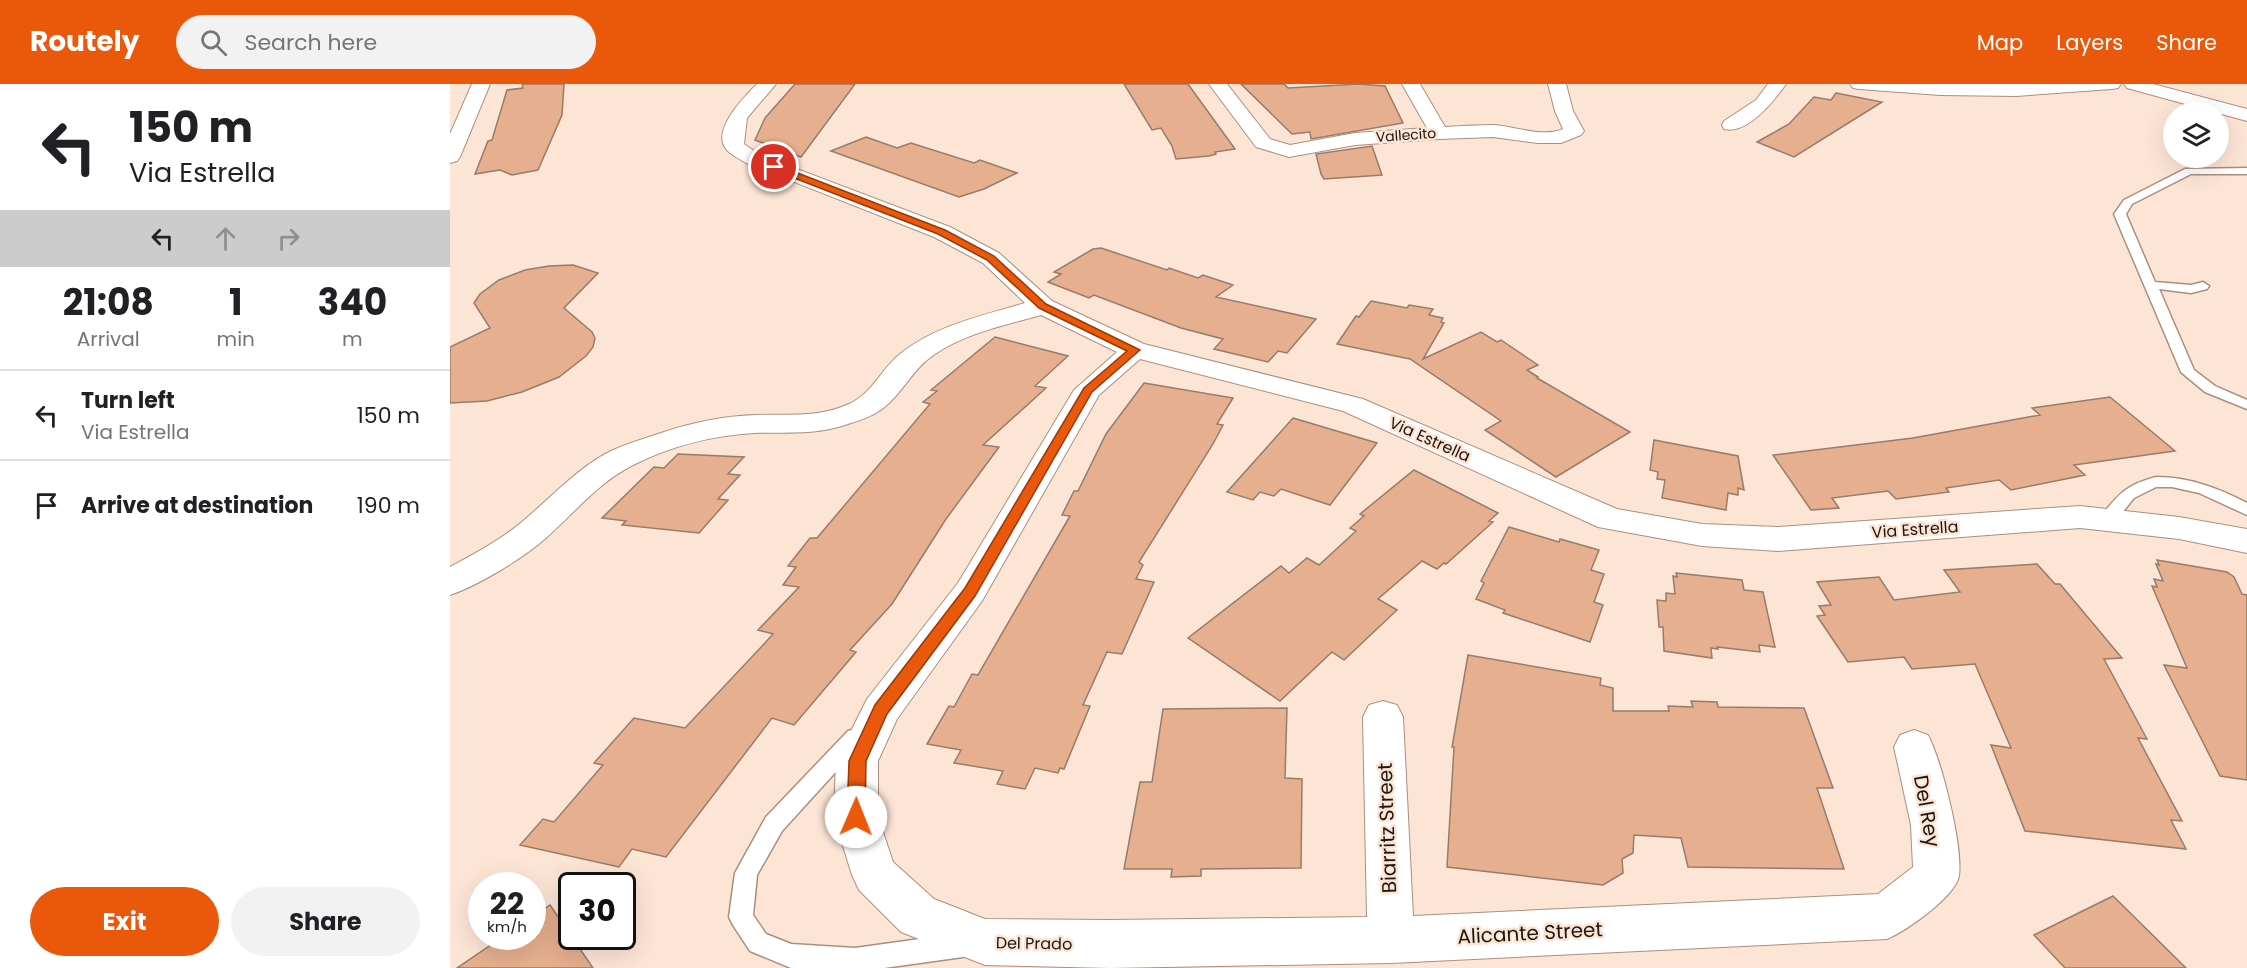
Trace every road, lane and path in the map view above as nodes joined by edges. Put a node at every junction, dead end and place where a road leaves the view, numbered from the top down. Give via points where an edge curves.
1 (481, 84) edge
2 (768, 84) edge
3 (1218, 84) edge
4 (1412, 84) edge
5 (1557, 84) edge
6 (1777, 84) edge
7 (1859, 84) edge
8 (2112, 84) edge
9 (2133, 84) edge
10 (2247, 115) edge
11 (1731, 125) dead end
12 (456, 131) edge
13 (1439, 133) junction
14 (450, 157) edge
15 (2247, 171) edge
16 (2151, 285) junction
17 (2203, 286) dead end
18 (1042, 306) junction
19 (1135, 350) junction
20 (2247, 405) edge
21 (2247, 510) edge
22 (2107, 520) junction
23 (2247, 542) edge
24 (450, 582) edge
25 (881, 710) junction
26 (1383, 717) dead end
27 (1914, 747) dead end
28 (1936, 876) joint
29 (1391, 940) junction
30 (985, 942) junction
31 (1107, 956) edge

1 - 12 street
2 - 18 street, Via Estrella via 739,114 732,130 734,146 753,159 942,232 991,258
3 - 13 street, Vallecito via 1263,143 1289,151 1355,139
4 - 13 street
5 - 13 street, Vallecito via 1574,131 1561,137 1493,131
6 - 11 street via 1762,104
7 - 8 street via 2016,91
9 - 10 street
12 - 14 street
15 - 16 lane via 2189,171 2128,202 2120,214
16 - 17 lane via 2191,289
16 - 20 lane via 2188,372 2210,389
18 - 19 street, Via Estrella
18 - 24 street via 953,333 927,346 908,361 879,397 860,410 832,420 797,425 716,427 622,458 585,482 534,531
19 - 22 street, Via Estrella via 1353,405 1610,519 1644,525 1702,535 1778,539 2080,517
19 - 25 street, Del Prado via 1088,390 970,592
21 - 22 lane via 2198,488 2164,483 2150,484 2128,494
22 - 23 street, Via Estrella via 2179,528
25 - 30 street, Del Prado via 857,761 856,817 875,875 918,915
25 - 30 lane via 774,824 746,873 741,916 758,943 791,956 855,960
26 - 29 street, Biarritz Street
27 - 28 street, Del Rey via 1934,825
28 - 29 street, Alicante Street via 1887,916
29 - 31 street, Alicante Street
30 - 31 street, Del Prado

